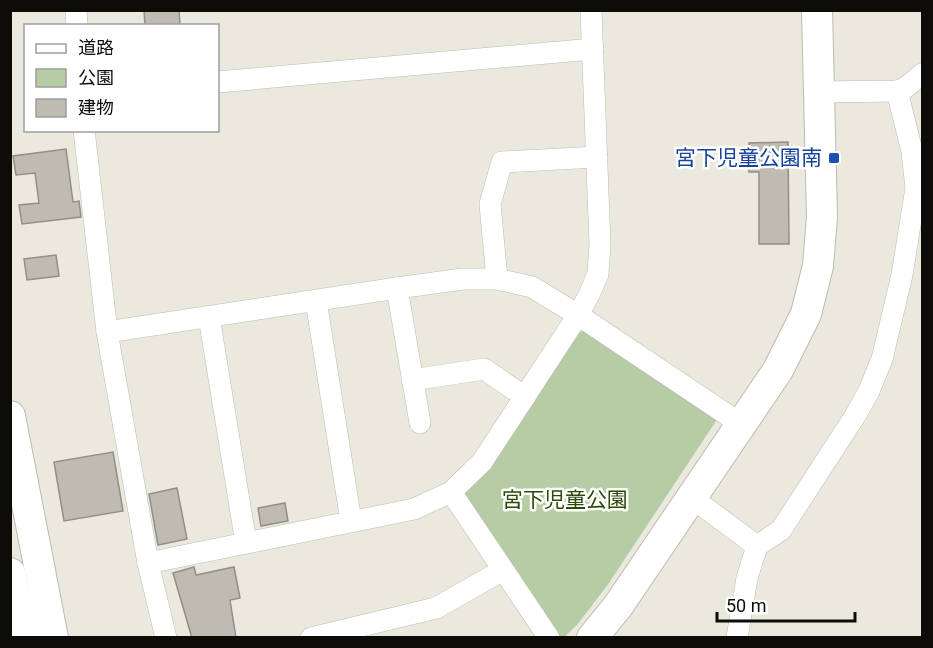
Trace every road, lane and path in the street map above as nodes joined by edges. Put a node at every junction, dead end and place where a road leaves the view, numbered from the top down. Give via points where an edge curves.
1 (591, 10) edge
2 (817, 10) edge
3 (593, 49) junction
4 (922, 74) edge
5 (219, 82) edge
6 (897, 91) junction
7 (819, 92) junction
8 (84, 132) edge
9 (597, 157) junction
10 (497, 279) junction
11 (397, 288) junction
12 (316, 301) junction
13 (578, 315) junction
14 (209, 317) junction
15 (107, 332) junction
16 (412, 380) junction
17 (525, 397) junction
18 (10, 416) edge
19 (420, 423) dead end
20 (741, 424) junction
21 (451, 492) junction
22 (692, 498) junction
23 (351, 521) junction
24 (246, 543) junction
25 (757, 546) junction
26 (148, 563) junction
27 (503, 570) junction
28 (10, 573) edge
29 (23, 638) edge
30 (53, 638) edge
31 (166, 638) edge
32 (310, 638) edge
33 (549, 638) edge
34 (592, 638) edge
35 (737, 638) edge

1 - 3 street
2 - 7 street
3 - 5 street
3 - 9 street
4 - 6 street
6 - 7 street
6 - 25 street via 916,188 902,275 882,359 855,416 781,530
7 - 20 street via 822,217 813,291 778,370
8 - 15 street
9 - 10 street via 502,162 490,204
9 - 13 street via 601,257
10 - 11 street via 463,279
10 - 13 street via 531,287
11 - 12 street
11 - 16 street
12 - 14 street
12 - 23 street
13 - 17 street
13 - 20 street
14 - 15 street
14 - 24 street
15 - 26 street
16 - 17 street via 484,369
16 - 19 street
17 - 21 street via 482,462
18 - 30 street
20 - 22 street
21 - 23 street via 414,509
21 - 27 street
22 - 25 street
22 - 34 street
23 - 24 street
24 - 26 street
25 - 35 street
26 - 31 street
27 - 32 street via 436,608
27 - 33 street
28 - 29 street

